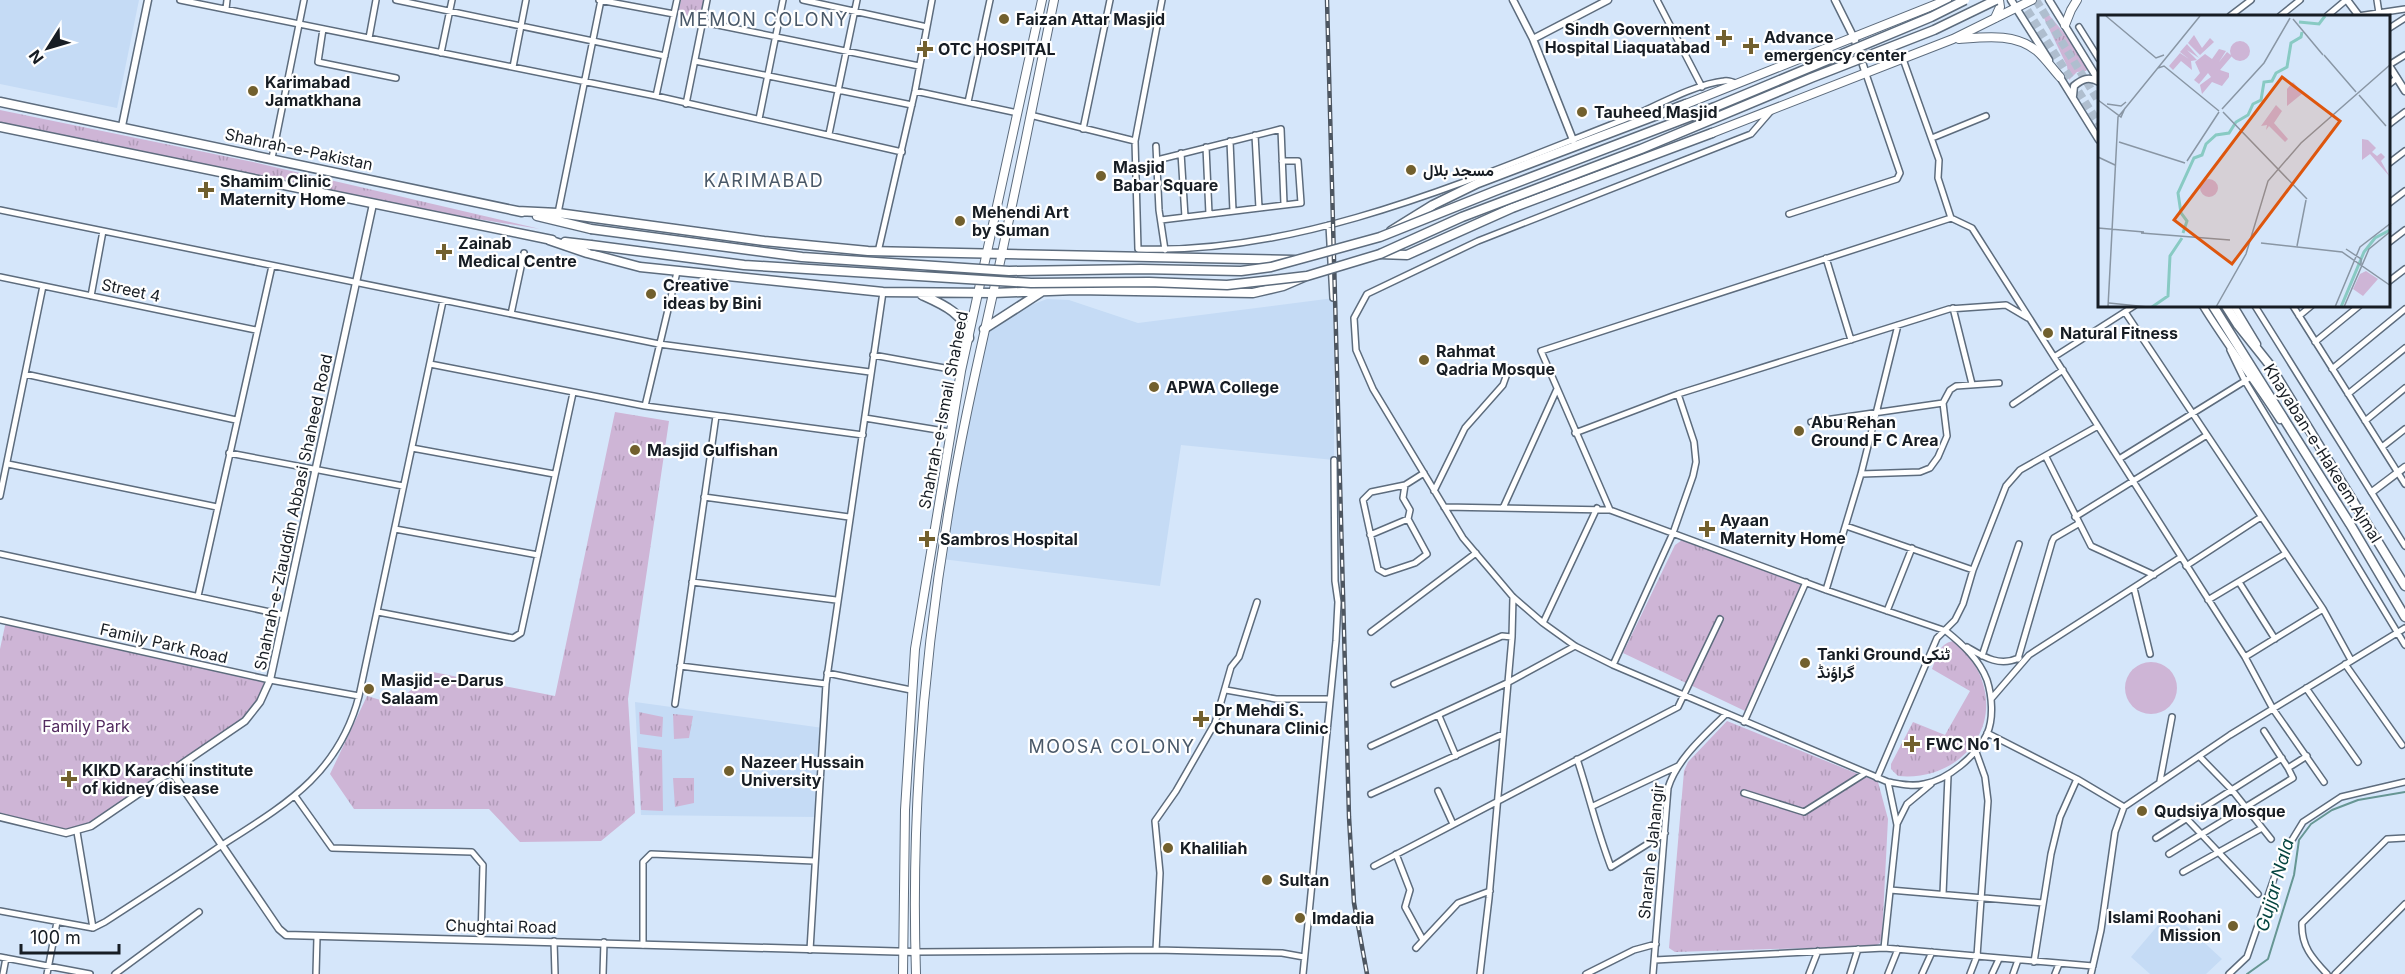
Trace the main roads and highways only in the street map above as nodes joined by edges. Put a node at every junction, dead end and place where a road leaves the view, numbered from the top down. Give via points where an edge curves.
1 (1042, 0) edge
2 (1054, 0) edge
3 (1947, 0) edge
4 (1965, 0) edge
5 (1998, 0) edge
6 (2032, 0) edge
7 (2077, 0) edge
8 (1995, 18) junction
9 (2065, 26) road end
10 (1953, 39) junction
11 (2060, 76) road end
12 (0, 102) edge
13 (1686, 104) joint
14 (0, 126) edge
15 (1712, 133) joint
16 (517, 211) junction
17 (1380, 237) junction
18 (549, 240) junction
19 (987, 254) junction
20 (1002, 254) junction
21 (1380, 254) junction
22 (1297, 260) junction
23 (1307, 276) junction
24 (1043, 291) junction
25 (917, 292) junction
26 (979, 293) junction
27 (993, 293) junction
28 (2215, 308) edge
29 (2227, 308) edge
30 (984, 329) junction
31 (969, 338) junction
32 (2405, 586) edge
33 (2405, 617) edge
34 (903, 974) edge
35 (916, 974) edge

1 - 19 main road, Shahrah-e-Ismail Shaheed
2 - 20 main road, Shahrah-e-Ismail Shaheed
3 - 13 main road
4 - 17 highway, bridge via 1715,107
5 - 8 main road via 2000,7
5 - 21 highway, bridge via 1934,30 1462,217
6 - 8 main road
7 - 9 main road
8 - 10 main road
10 - 11 main road via 2002,36 2037,51
10 - 15 main road
12 - 16 highway, Shahrah-e-Pakistan
13 - 17 highway, bridge via 1478,183
14 - 18 highway
15 - 21 highway via 1543,196 1407,255
16 - 19 highway via 878,252
16 - 22 highway, Shahrah-e-Pakistan, bridge via 591,229 802,257 1009,271 1241,271
17 - 22 highway, Shahrah-e-Pakistan, bridge
18 - 23 highway, bridge via 744,265 1031,284 1227,285
18 - 25 highway via 640,267 883,292
19 - 20 highway
19 - 26 main road, Shahrah-e-Ismail Shaheed
20 - 22 highway
20 - 27 main road, Shahrah-e-Ismail Shaheed
21 - 23 highway, bridge
23 - 24 highway, bridge via 1253,293
24 - 27 highway
24 - 30 highway
25 - 26 highway
25 - 31 highway via 953,312 966,325
26 - 27 highway
26 - 31 main road, Shahrah-e-Ismail Shaheed
27 - 30 main road, Shahrah-e-Ismail Shaheed
28 - 33 highway, Khayaban-e-Hakeem Ajmal
29 - 32 highway, Khayaban-e-Hakeem Ajmal via 2269,364
30 - 35 main road, Shahrah-e-Ismail Shaheed via 948,515 924,687
31 - 34 main road, Shahrah-e-Ismail Shaheed via 915,649 905,810

